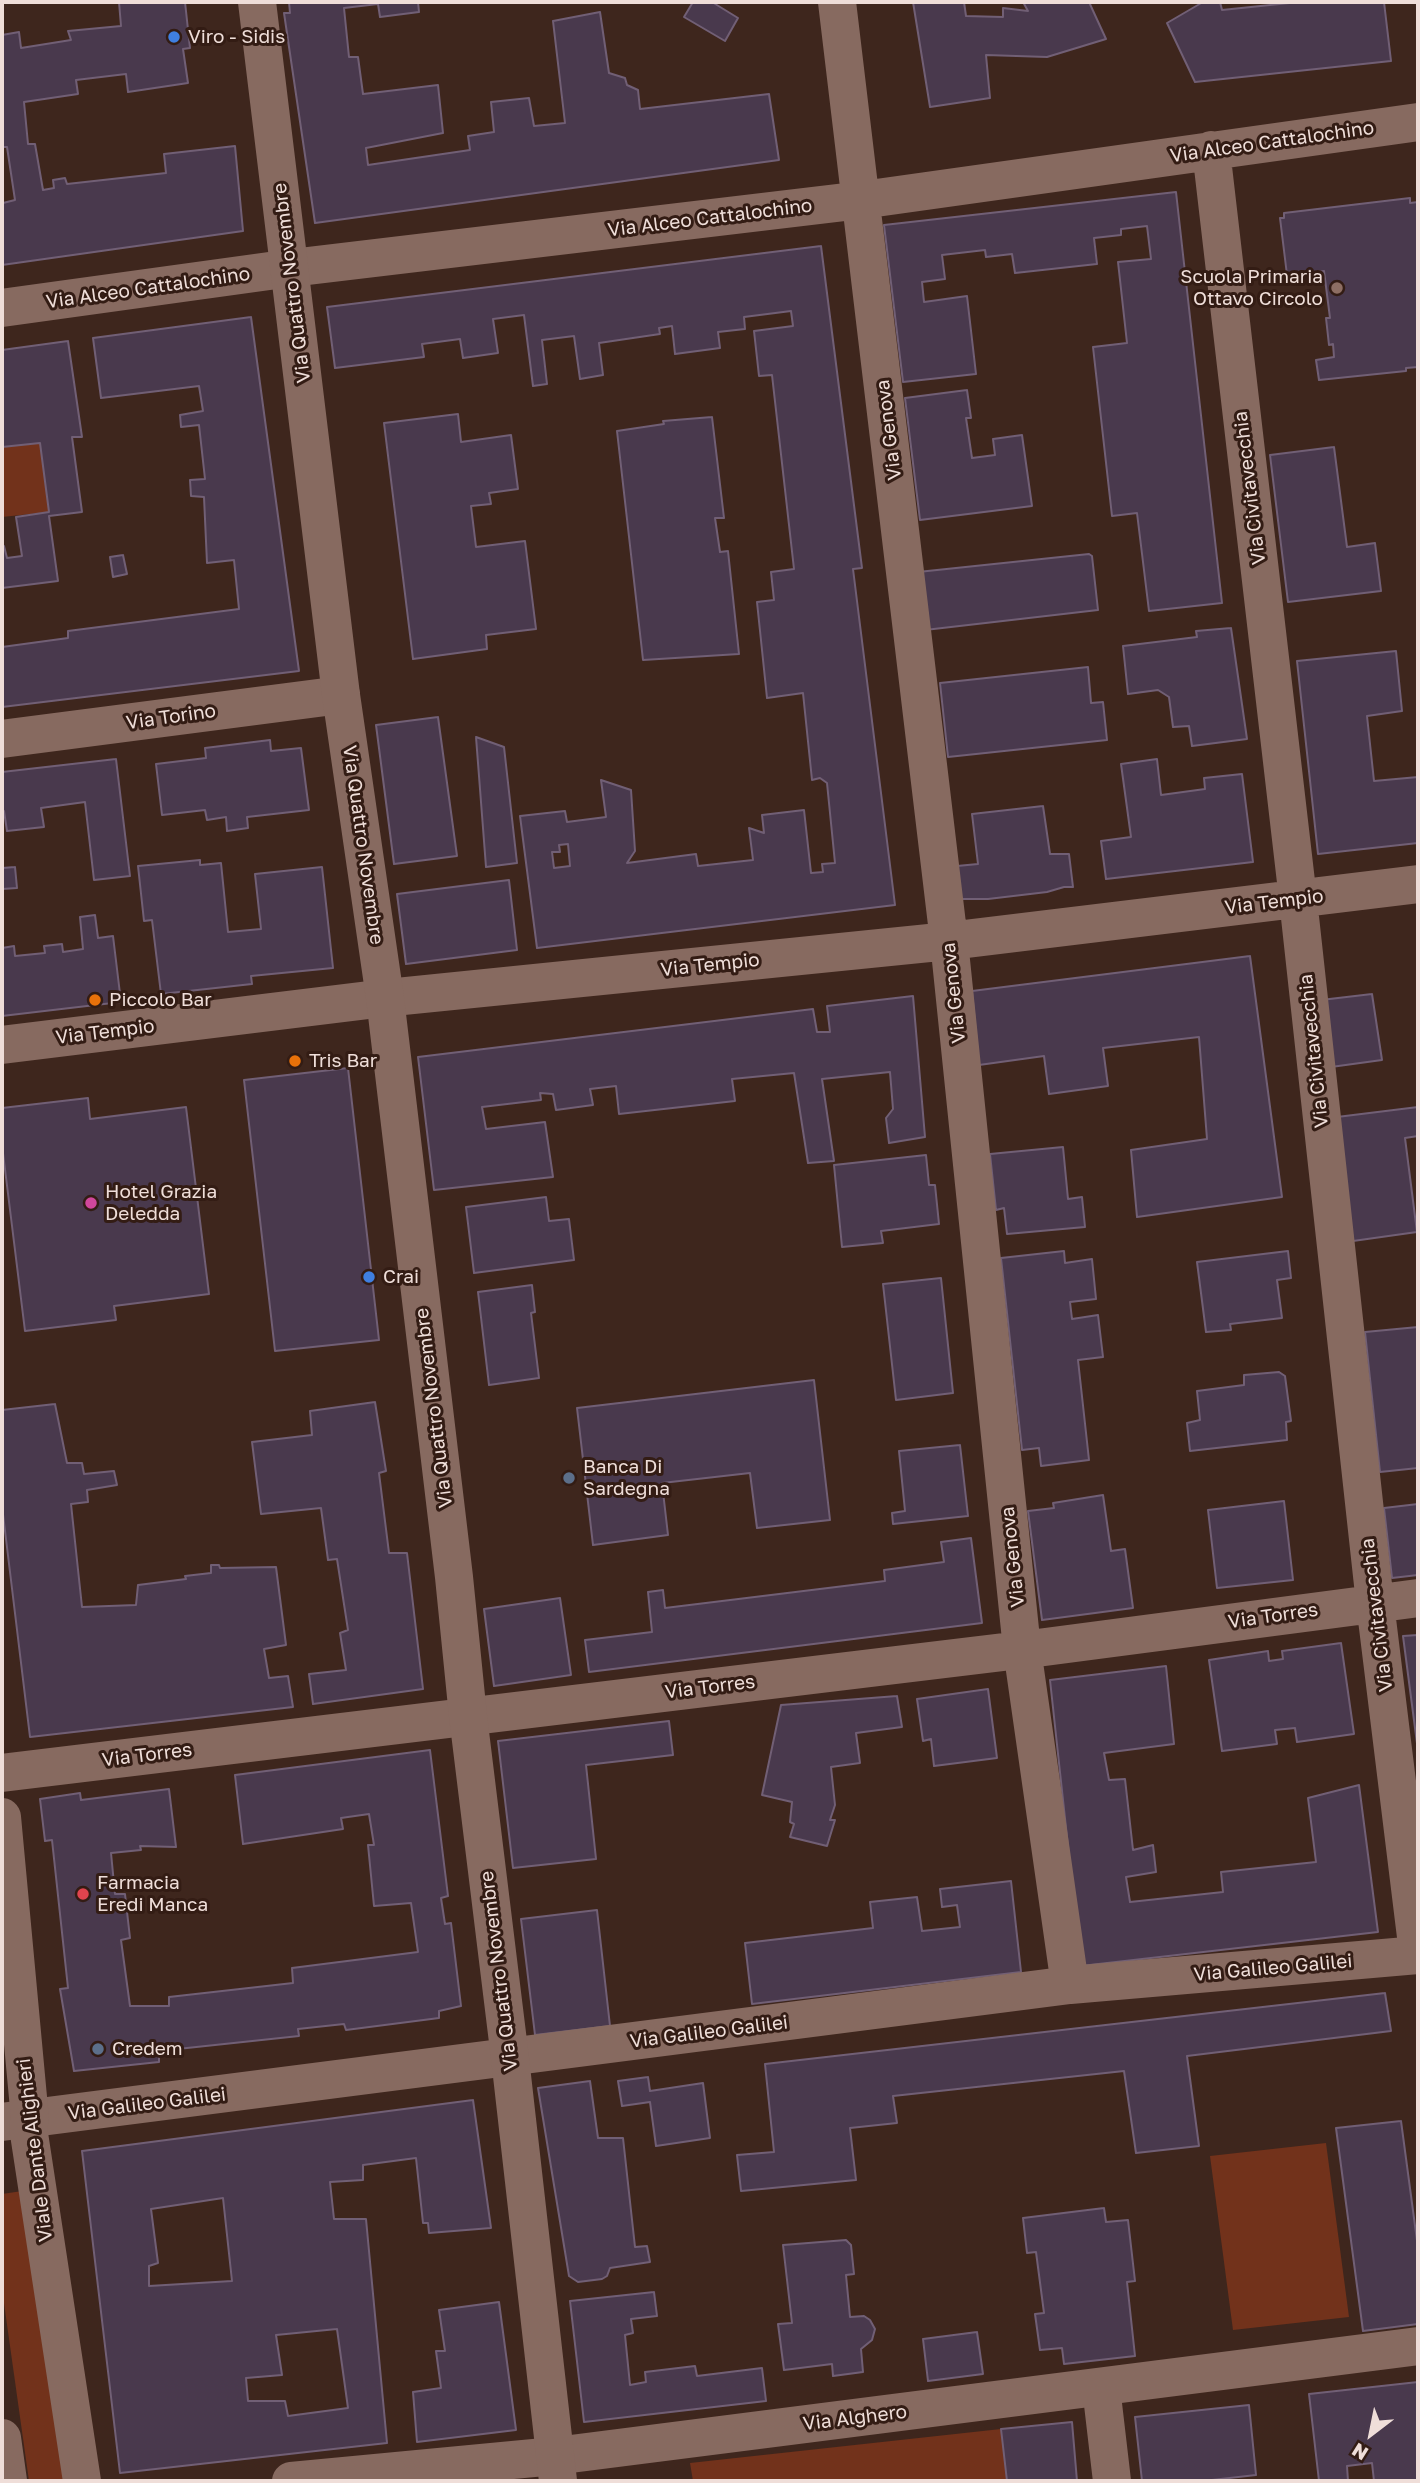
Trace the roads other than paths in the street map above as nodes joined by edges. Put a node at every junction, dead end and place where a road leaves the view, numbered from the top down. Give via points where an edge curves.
1 (257, 2) edge
2 (837, 2) edge
3 (1418, 122) edge
4 (1211, 149) junction
5 (862, 200) junction
6 (290, 268) junction
7 (2, 308) edge
8 (341, 695) junction
9 (2, 740) edge
10 (1418, 884) edge
11 (1298, 899) junction
12 (949, 941) junction
13 (385, 998) junction
14 (2, 1045) edge
15 (1418, 1598) edge
16 (1375, 1603) junction
17 (1022, 1649) junction
18 (468, 1716) junction
19 (2, 1773) edge
20 (2, 1817) edge
21 (1418, 1954) edge
22 (1070, 1984) junction
23 (510, 2058) junction
24 (16, 2120) edge
25 (1418, 2346) edge
26 (1101, 2387) junction
27 (2, 2438) edge
28 (556, 2469) edge
29 (8, 2481) edge
30 (82, 2481) edge
31 (291, 2481) edge
32 (1112, 2481) edge

1 - 6 street, Via Quattro Novembre
2 - 5 street, Via Genova
3 - 4 street, Via Alceo Cattalochino
4 - 5 street, Via Alceo Cattalochino
4 - 11 street, Via Civitavecchia
5 - 6 street, Via Alceo Cattalochino
5 - 12 street, Via Genova
6 - 7 street, Via Alceo Cattalochino
6 - 8 street, Via Quattro Novembre
8 - 9 street, Via Torino
8 - 13 street, Via Quattro Novembre
10 - 11 street, Via Tempio
11 - 12 street, Via Tempio
11 - 16 street, Via Civitavecchia
12 - 13 street, Via Tempio
12 - 17 street, Via Genova
13 - 14 street, Via Tempio
13 - 18 street, Via Quattro Novembre
15 - 16 street, Via Torres
16 - 17 street, Via Torres
16 - 21 street, Via Civitavecchia
17 - 18 street, Via Torres
17 - 22 street, Via Genova
18 - 19 street, Via Torres
18 - 23 street, Via Quattro Novembre
20 - 24 street, Viale Dante Alighieri
21 - 22 street, Via Galileo Galilei
22 - 23 street, Via Galileo Galilei
23 - 24 street, Via Galileo Galilei
23 - 28 street, Via Quattro Novembre
24 - 30 street, Viale Dante Alighieri via 28,2127
25 - 26 street, Via Alghero
26 - 28 street, Via Alghero
26 - 32 street
27 - 29 street
28 - 31 street, Via Alghero

